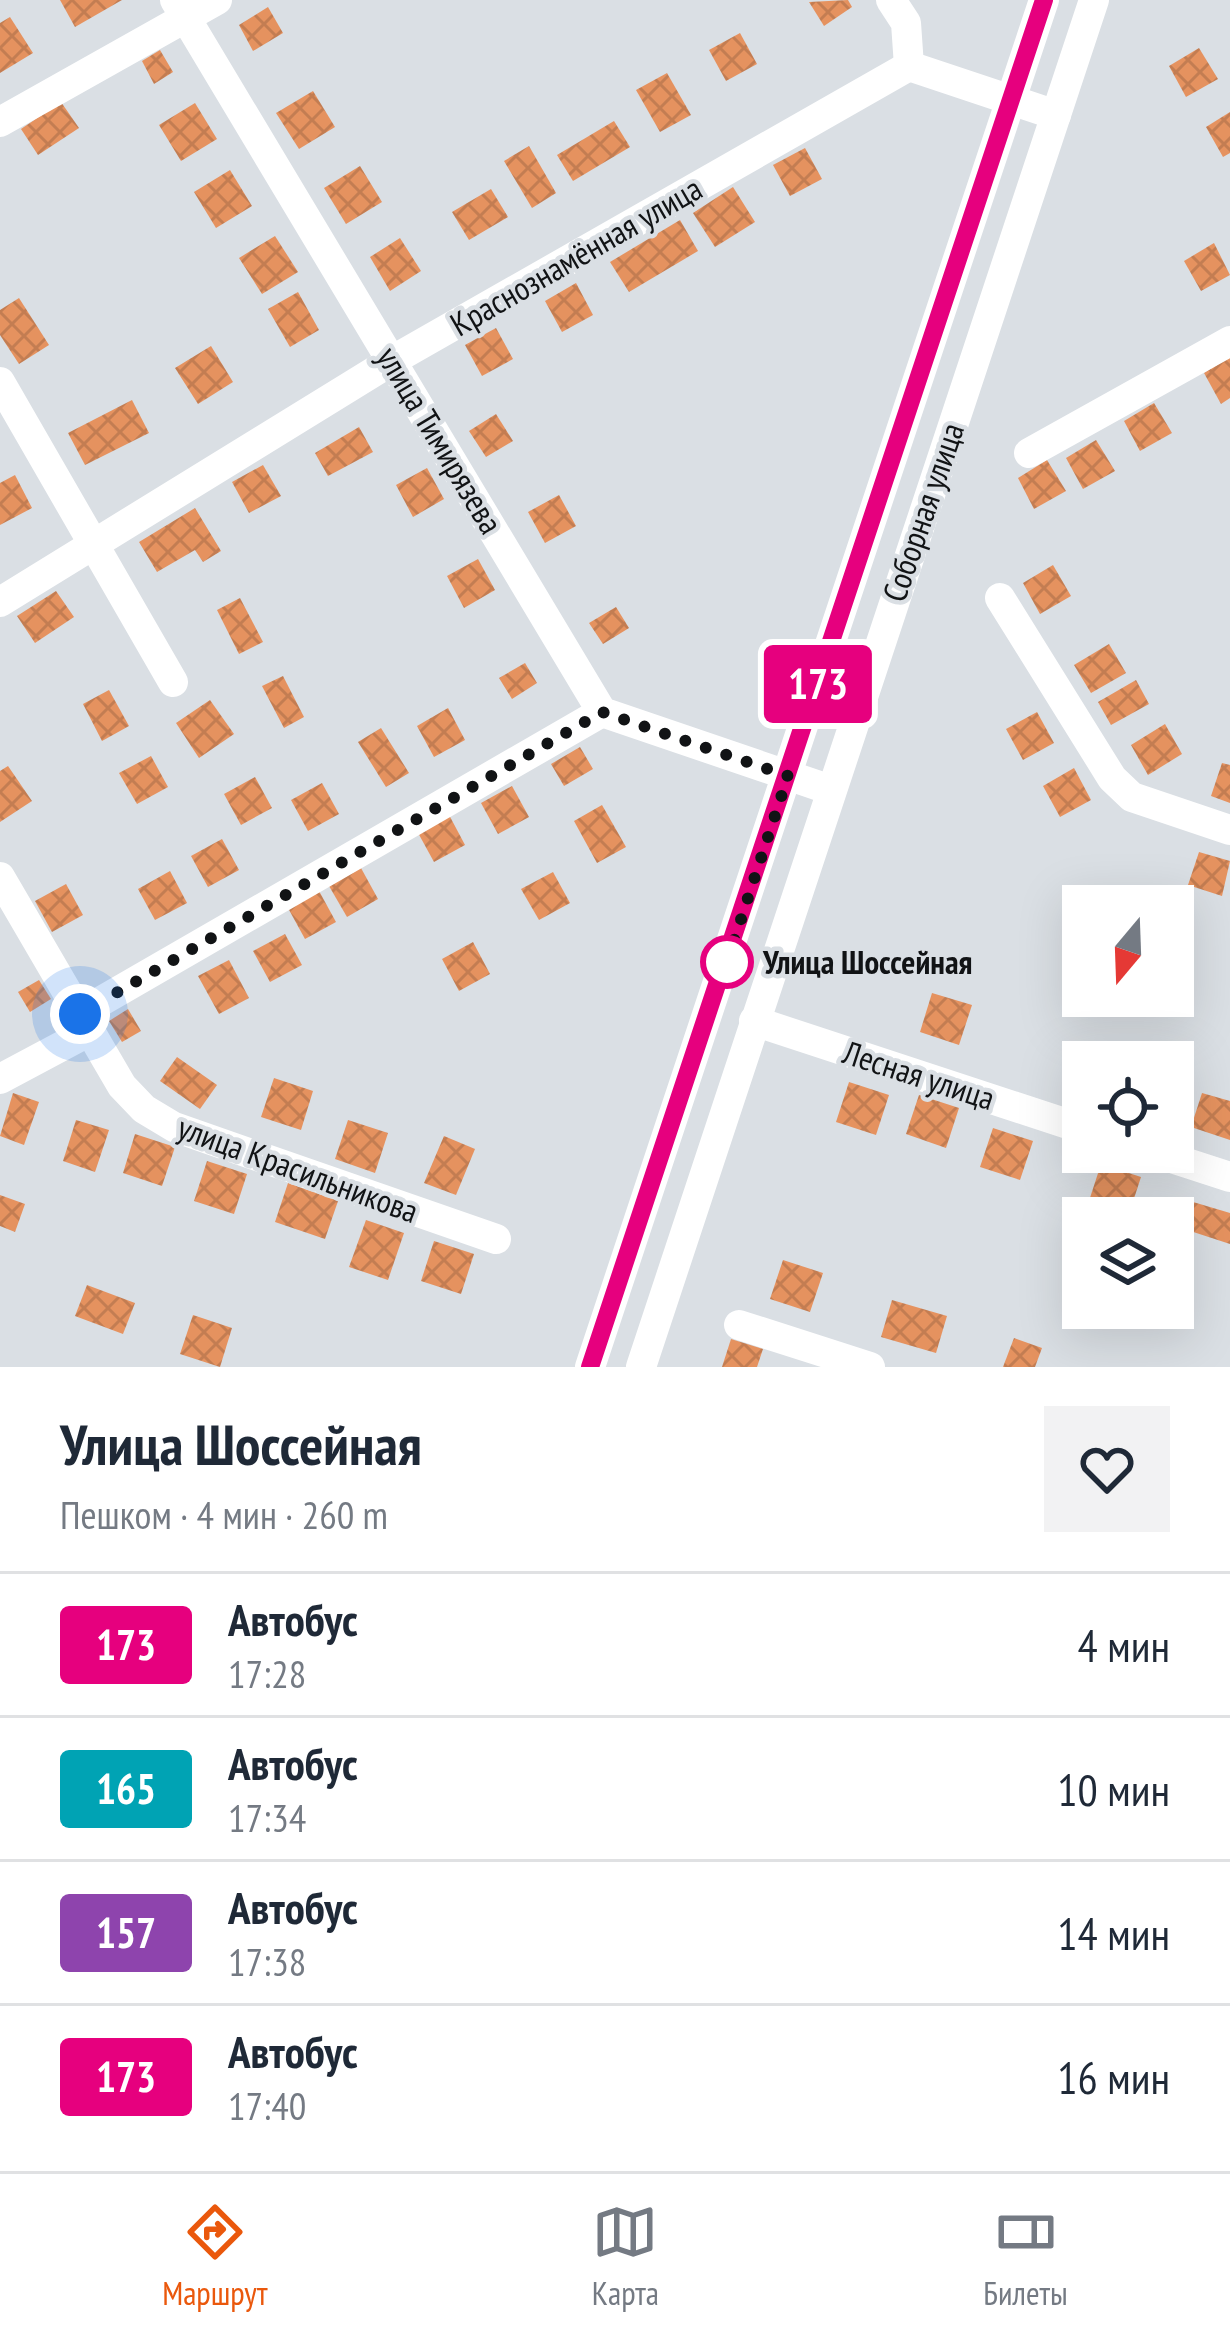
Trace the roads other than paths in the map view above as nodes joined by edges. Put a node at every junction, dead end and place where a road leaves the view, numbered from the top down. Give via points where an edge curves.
1 (217, 0) edge
2 (892, 0) edge
3 (1044, 0) edge
4 (1094, 0) edge
5 (181, 9) edge
6 (909, 66) junction
7 (1011, 100) junction
8 (1056, 115) junction
9 (0, 122) edge
10 (1230, 341) edge
11 (393, 360) junction
12 (0, 382) edge
13 (1029, 453) dead end
14 (94, 547) junction
15 (1000, 598) dead end
16 (0, 602) edge
17 (173, 682) dead end
18 (602, 712) junction
19 (788, 776) junction
20 (831, 790) junction
21 (1230, 830) edge
22 (0, 877) edge
23 (85, 1022) junction
24 (754, 1022) junction
25 (0, 1079) edge
26 (1062, 1122) edge
27 (1194, 1165) edge
28 (1230, 1177) edge
29 (496, 1239) dead end
30 (740, 1324) dead end
31 (590, 1367) edge
32 (641, 1367) edge
33 (870, 1367) edge

1 - 5 street
2 - 6 street via 906,23
3 - 7 street, Соборная улица
4 - 8 street, Соборная улица
5 - 9 street
5 - 11 street, улица Тимирязева
6 - 7 street
6 - 11 street, Краснознамённая улица
7 - 8 street
7 - 19 street, Соборная улица
8 - 20 street, Соборная улица
10 - 13 street
11 - 14 street, Краснознамённая улица
11 - 18 street, улица Тимирязева
12 - 14 street
14 - 16 street, Краснознамённая улица
14 - 17 street
15 - 21 street via 1112,778 1132,797
18 - 19 street
18 - 23 street
19 - 20 street
19 - 31 street, Соборная улица
20 - 24 street, Соборная улица
22 - 23 street, улица Красильникова
23 - 25 street
23 - 29 street, улица Красильникова via 122,1086 174,1127
24 - 26 street, Лесная улица
24 - 32 street, Соборная улица
27 - 28 street
30 - 33 street

